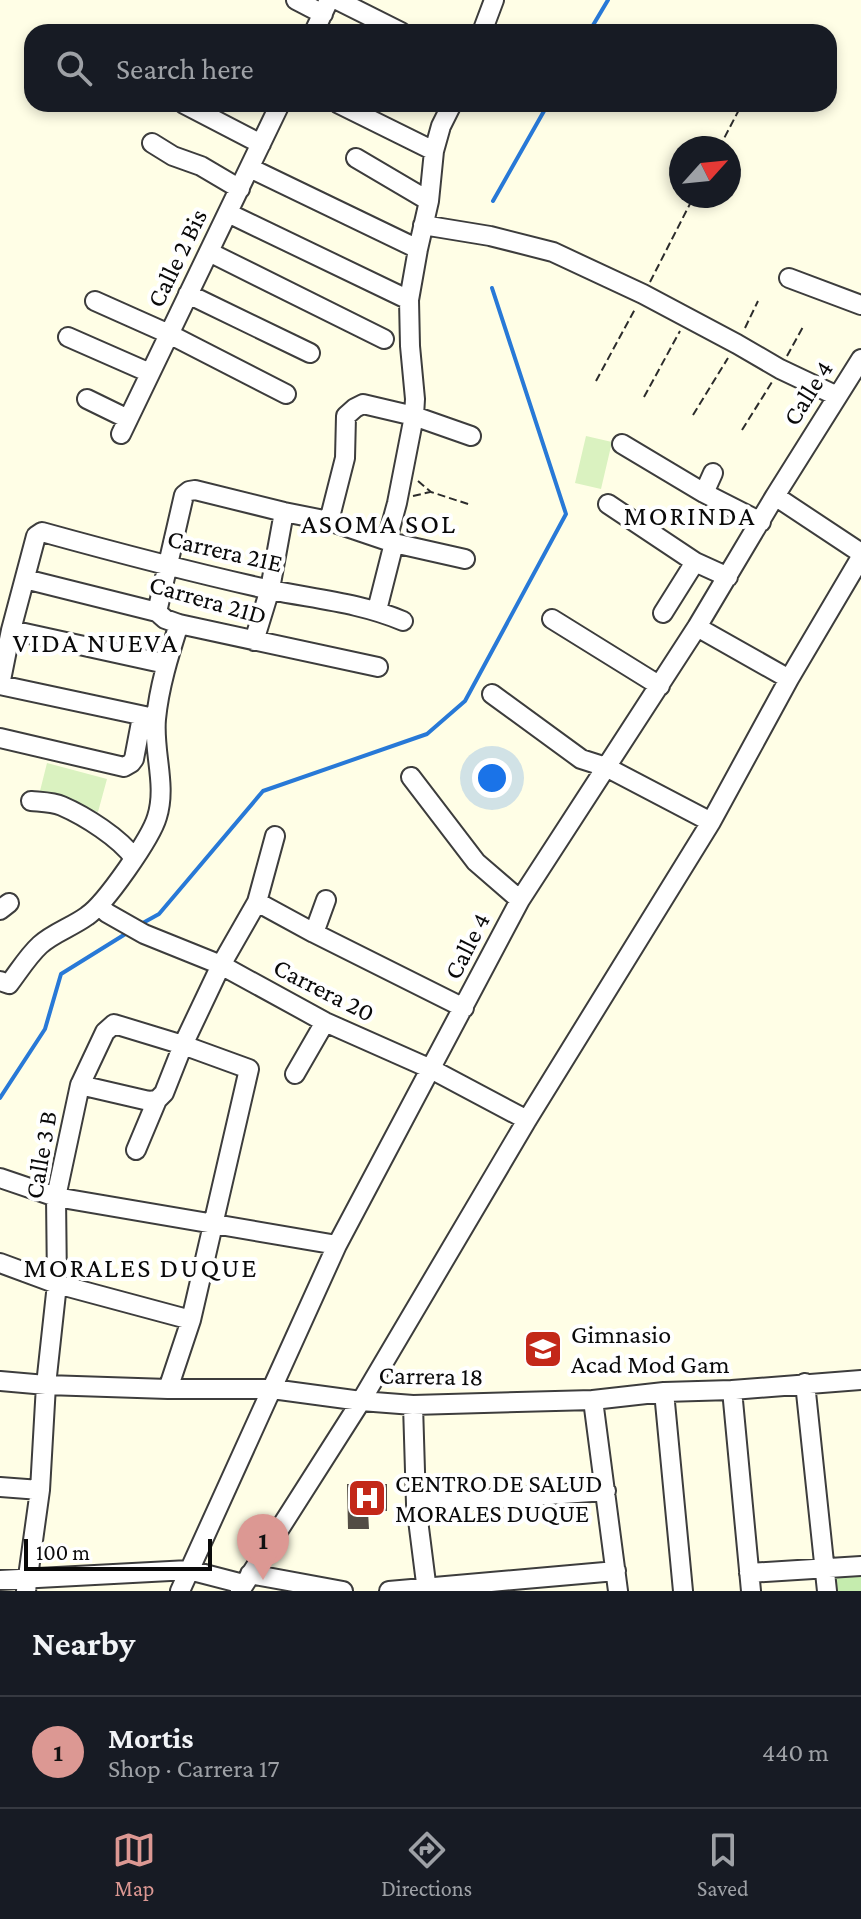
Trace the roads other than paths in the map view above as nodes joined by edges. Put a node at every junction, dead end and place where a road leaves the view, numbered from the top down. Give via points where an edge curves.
1 (296, 0) edge
2 (337, 0) edge
3 (494, 0) edge
4 (326, 7) edge
5 (385, 24) edge
6 (485, 24) edge
7 (199, 112) edge
8 (276, 112) edge
9 (355, 112) edge
10 (448, 112) edge
11 (152, 143) dead end
12 (261, 144) junction
13 (434, 151) junction
14 (356, 158) dead end
15 (250, 168) junction
16 (240, 189) junction
17 (429, 201) junction
18 (228, 213) junction
19 (423, 225) junction
20 (418, 249) junction
21 (209, 252) junction
22 (789, 278) dead end
23 (188, 294) junction
24 (409, 300) junction
25 (95, 301) dead end
26 (861, 305) edge
27 (169, 334) junction
28 (68, 337) dead end
29 (384, 339) dead end
30 (310, 353) dead end
31 (861, 359) edge
32 (150, 373) junction
33 (286, 394) dead end
34 (837, 396) junction
35 (87, 399) dead end
36 (414, 416) junction
37 (471, 436) dead end
38 (622, 444) dead end
39 (713, 473) dead end
40 (704, 493) junction
41 (775, 496) junction
42 (608, 504) dead end
43 (284, 512) junction
44 (329, 521) junction
45 (761, 522) junction
46 (390, 542) junction
47 (861, 555) edge
48 (465, 559) dead end
49 (695, 562) junction
50 (169, 565) junction
51 (728, 577) junction
52 (25, 579) junction
53 (270, 589) junction
54 (377, 610) junction
55 (157, 612) junction
56 (663, 613) dead end
57 (552, 619) dead end
58 (403, 621) dead end
59 (179, 624) junction
60 (697, 627) junction
61 (11, 630) junction
62 (254, 641) junction
63 (166, 664) junction
64 (378, 667) dead end
65 (789, 679) junction
66 (0, 685) edge
67 (660, 686) junction
68 (492, 694) dead end
69 (149, 718) junction
70 (0, 738) edge
71 (606, 767) junction
72 (411, 777) dead end
73 (31, 801) dead end
74 (711, 822) junction
75 (275, 836) dead end
76 (134, 858) junction
77 (326, 900) dead end
78 (520, 900) junction
79 (257, 902) junction
80 (103, 909) junction
81 (314, 933) junction
82 (221, 965) junction
83 (5, 982) edge
84 (464, 1008) junction
85 (325, 1022) junction
86 (183, 1045) junction
87 (431, 1069) junction
88 (295, 1074) dead end
89 (80, 1085) junction
90 (157, 1100) junction
91 (527, 1120) junction
92 (136, 1150) dead end
93 (0, 1178) edge
94 (56, 1197) junction
95 (214, 1224) junction
96 (337, 1245) junction
97 (0, 1263) edge
98 (57, 1284) junction
99 (191, 1320) junction
100 (861, 1380) edge
101 (0, 1381) edge
102 (805, 1383) junction
103 (46, 1385) junction
104 (168, 1389) junction
105 (272, 1389) junction
106 (732, 1390) junction
107 (664, 1392) junction
108 (593, 1400) junction
109 (361, 1401) junction
110 (413, 1405) junction
111 (0, 1487) edge
112 (40, 1490) junction
113 (606, 1491) junction
114 (416, 1504) junction
115 (861, 1566) edge
116 (825, 1569) junction
117 (189, 1570) junction
118 (616, 1571) junction
119 (0, 1580) edge
120 (750, 1582) edge
121 (244, 1583) edge
122 (27, 1585) edge
123 (427, 1590) edge
124 (180, 1591) edge
125 (343, 1591) edge
126 (389, 1591) edge
127 (618, 1591) edge
128 (683, 1591) edge
129 (827, 1591) edge

1 - 4 street
2 - 5 street
3 - 6 street
7 - 12 street
8 - 12 street, Calle 2 Bis
9 - 13 street
10 - 13 street
11 - 16 street
12 - 15 street, Calle 2 Bis
13 - 17 street
14 - 17 street
15 - 16 street, Calle 2 Bis
15 - 20 street
16 - 18 street, Calle 2 Bis
17 - 19 street
18 - 21 street, Calle 2 Bis
18 - 24 street
19 - 20 street
19 - 34 street via 553,252
20 - 24 street
21 - 23 street, Calle 2 Bis
21 - 29 street
22 - 26 street
23 - 27 street, Calle 2 Bis
23 - 30 street
24 - 36 street
25 - 27 street
27 - 32 street, Calle 2 Bis
27 - 33 street
28 - 32 street
31 - 34 street, Calle 4
32 - 35 street, Calle 2 Bis via 124,427
34 - 41 street, Calle 4
36 - 37 street
36 - 44 street via 363,404 346,416 345,458
36 - 46 street
38 - 40 street
39 - 40 street
40 - 45 street
41 - 45 street, Calle 4
41 - 47 street
42 - 49 street
43 - 44 street
43 - 50 street via 189,491
43 - 53 street
44 - 46 street
45 - 51 street, Calle 4
46 - 48 street
46 - 54 street
47 - 65 street
49 - 51 street
49 - 56 street
50 - 52 street, Carrera 21E via 122,545 42,532 36,536
50 - 53 street, Carrera 21E
50 - 55 street
51 - 60 street, Calle 4
52 - 55 street, Carrera 21D
52 - 61 street
53 - 54 street, Carrera 21E
53 - 62 street
54 - 58 street, Carrera 21E
55 - 59 street, Carrera 21D
57 - 67 street
59 - 62 street, Carrera 21D
59 - 63 street
60 - 65 street
60 - 67 street, Calle 4
61 - 63 street
61 - 66 street
62 - 64 street, Carrera 21D
63 - 69 street
65 - 74 street
66 - 69 street
67 - 71 street, Calle 4
68 - 71 street via 581,759
69 - 70 street via 134,759 124,767
69 - 76 street via 161,801 157,820
71 - 74 street
71 - 78 street, Calle 4
72 - 78 street via 476,862
73 - 76 street via 60,805 112,837
74 - 91 street
75 - 79 street
76 - 80 street
77 - 81 street
78 - 84 street, Calle 4
79 - 81 street
79 - 82 street
80 - 82 street, Carrera 20 via 144,934
80 - 83 street via 40,945
81 - 84 street
82 - 85 street, Carrera 20
82 - 86 street
84 - 87 street, Calle 4
85 - 87 street, Carrera 20
85 - 88 street
86 - 89 street, Calle 3 B via 114,1024
86 - 90 street
86 - 95 street via 249,1069
87 - 91 street, Carrera 20
87 - 96 street, Calle 4
89 - 90 street
89 - 94 street, Calle 3 B
90 - 92 street
91 - 109 street
93 - 94 street
94 - 95 street
94 - 98 street, Calle 3 B
95 - 96 street
95 - 99 street
96 - 105 street, Calle 4
97 - 98 street
98 - 99 street
98 - 103 street, Calle 3 B
99 - 104 street
100 - 102 street, Carrera 18
101 - 103 street, Carrera 18
102 - 106 street, Carrera 18
102 - 116 street
103 - 104 street, Carrera 18
103 - 112 street, Calle 3 B
104 - 105 street, Carrera 18
105 - 109 street, Carrera 18
105 - 117 street, Calle 4
106 - 107 street, Carrera 18
106 - 120 street
107 - 108 street, Carrera 18
107 - 128 street
108 - 110 street, Carrera 18
108 - 113 street
109 - 110 street, Carrera 18
109 - 121 street
110 - 114 street
111 - 112 street
112 - 122 street, Calle 3 B
113 - 114 street
113 - 118 street
114 - 123 street
115 - 116 street
116 - 120 street
116 - 129 street
117 - 121 street
117 - 122 street
117 - 124 street, Calle 4
118 - 123 street
118 - 127 street
119 - 122 street
121 - 125 street
123 - 126 street

